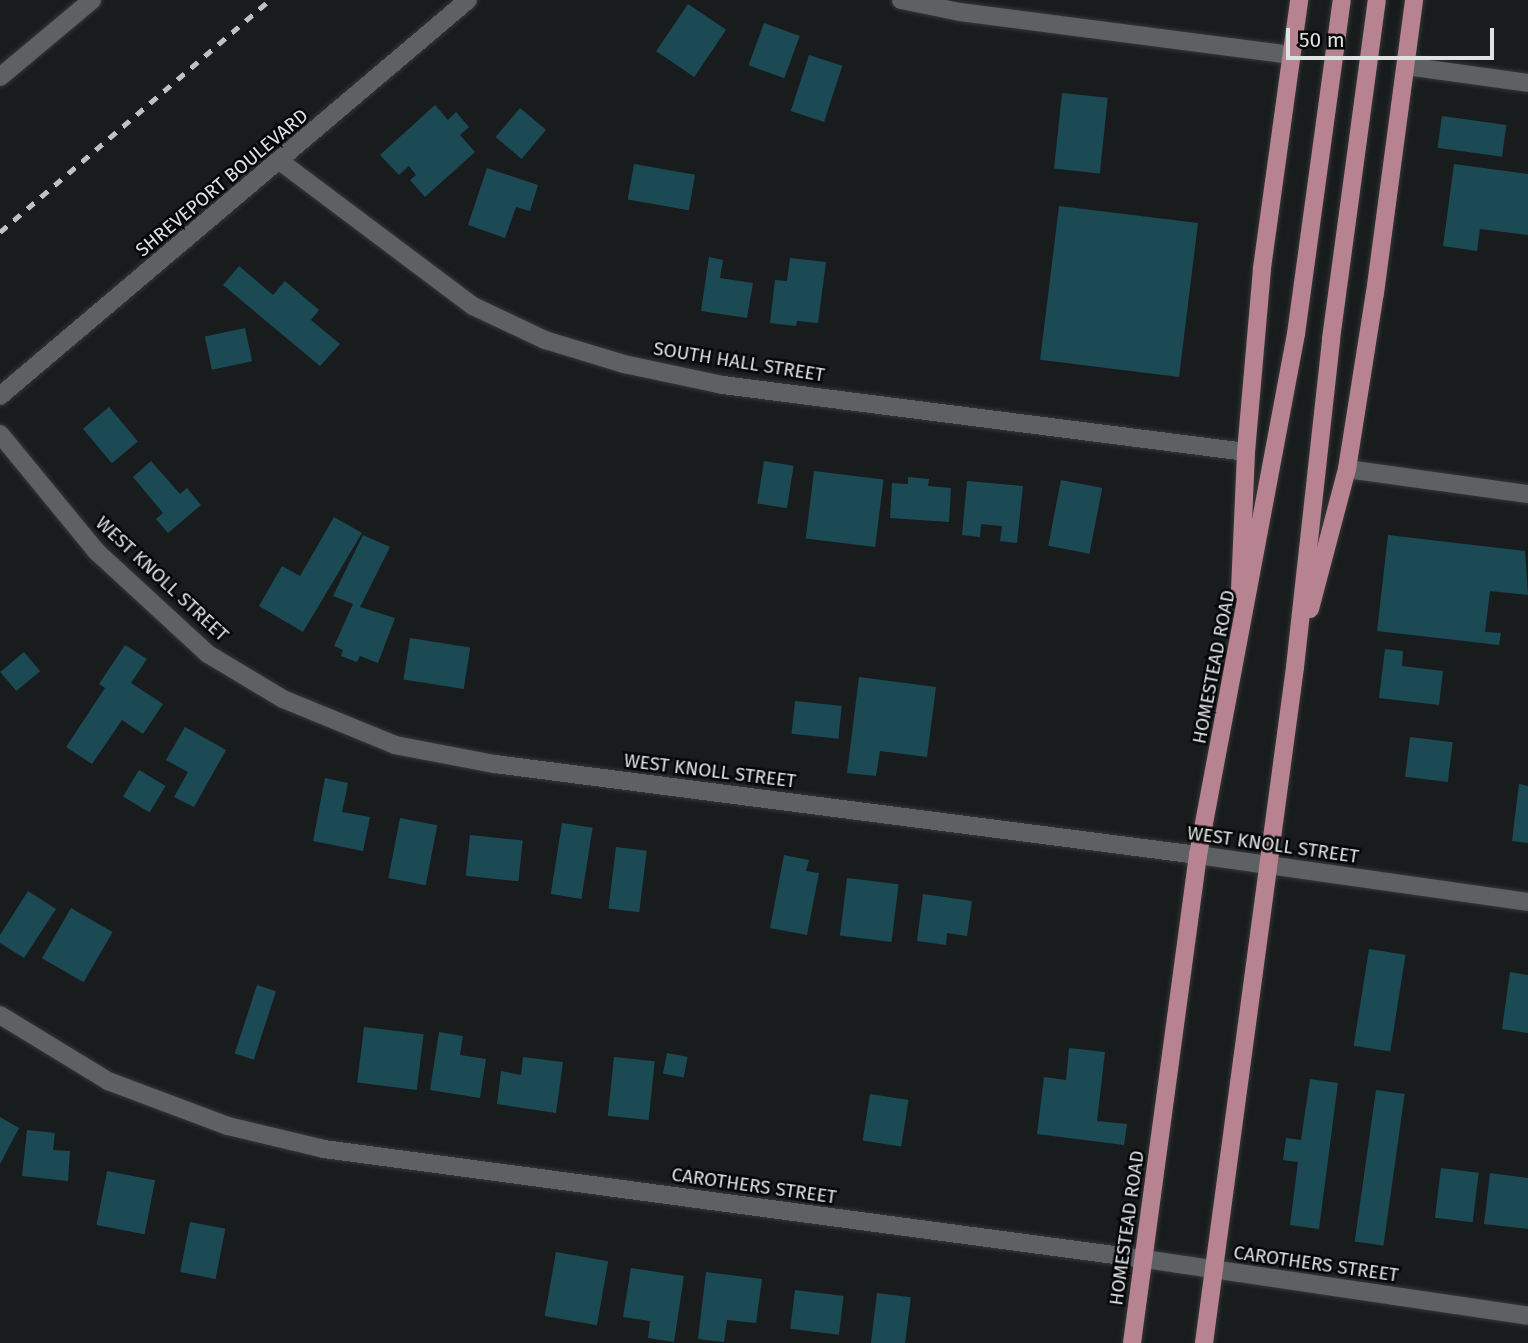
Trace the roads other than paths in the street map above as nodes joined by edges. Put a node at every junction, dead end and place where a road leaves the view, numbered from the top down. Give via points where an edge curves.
1 (92, 0) edge
2 (468, 0) edge
3 (901, 0) edge
4 (1299, 0) edge
5 (1342, 0) edge
6 (1377, 0) edge
7 (1414, 0) edge
8 (1291, 55) junction
9 (1406, 66) junction
10 (0, 77) edge
11 (1528, 83) edge
12 (281, 162) junction
13 (0, 396) edge
14 (0, 434) edge
15 (1246, 452) junction
16 (1347, 469) junction
17 (1528, 494) edge
18 (1238, 656) junction
19 (1294, 667) junction
20 (1198, 855) junction
21 (1268, 866) junction
22 (1528, 902) edge
23 (0, 1015) edge
24 (1144, 1259) junction
25 (1214, 1270) junction
26 (1528, 1316) edge
27 (1132, 1343) edge
28 (1204, 1343) edge

1 - 10 street
2 - 12 street, SHREVEPORT BOULEVARD
3 - 8 street via 960,12
4 - 8 main road
5 - 18 main road, HOMESTEAD ROAD via 1296,334
6 - 19 main road via 1331,339
7 - 9 main road
8 - 15 main road via 1262,268
9 - 11 street
9 - 16 main road
12 - 13 street, SHREVEPORT BOULEVARD
12 - 15 street, SOUTH HALL STREET via 472,306 545,340 624,364 723,385
14 - 20 street, WEST KNOLL STREET via 97,552 208,654 283,699 394,746 495,764
15 - 18 main road
16 - 17 street
16 - 19 main road
18 - 20 main road, HOMESTEAD ROAD
19 - 21 main road
20 - 21 street, WEST KNOLL STREET
20 - 24 main road, HOMESTEAD ROAD
21 - 22 street, WEST KNOLL STREET
21 - 25 main road
23 - 24 street, CAROTHERS STREET via 108,1081 228,1126 324,1149
24 - 25 street, CAROTHERS STREET
24 - 27 main road, HOMESTEAD ROAD
25 - 26 street, CAROTHERS STREET
25 - 28 main road

